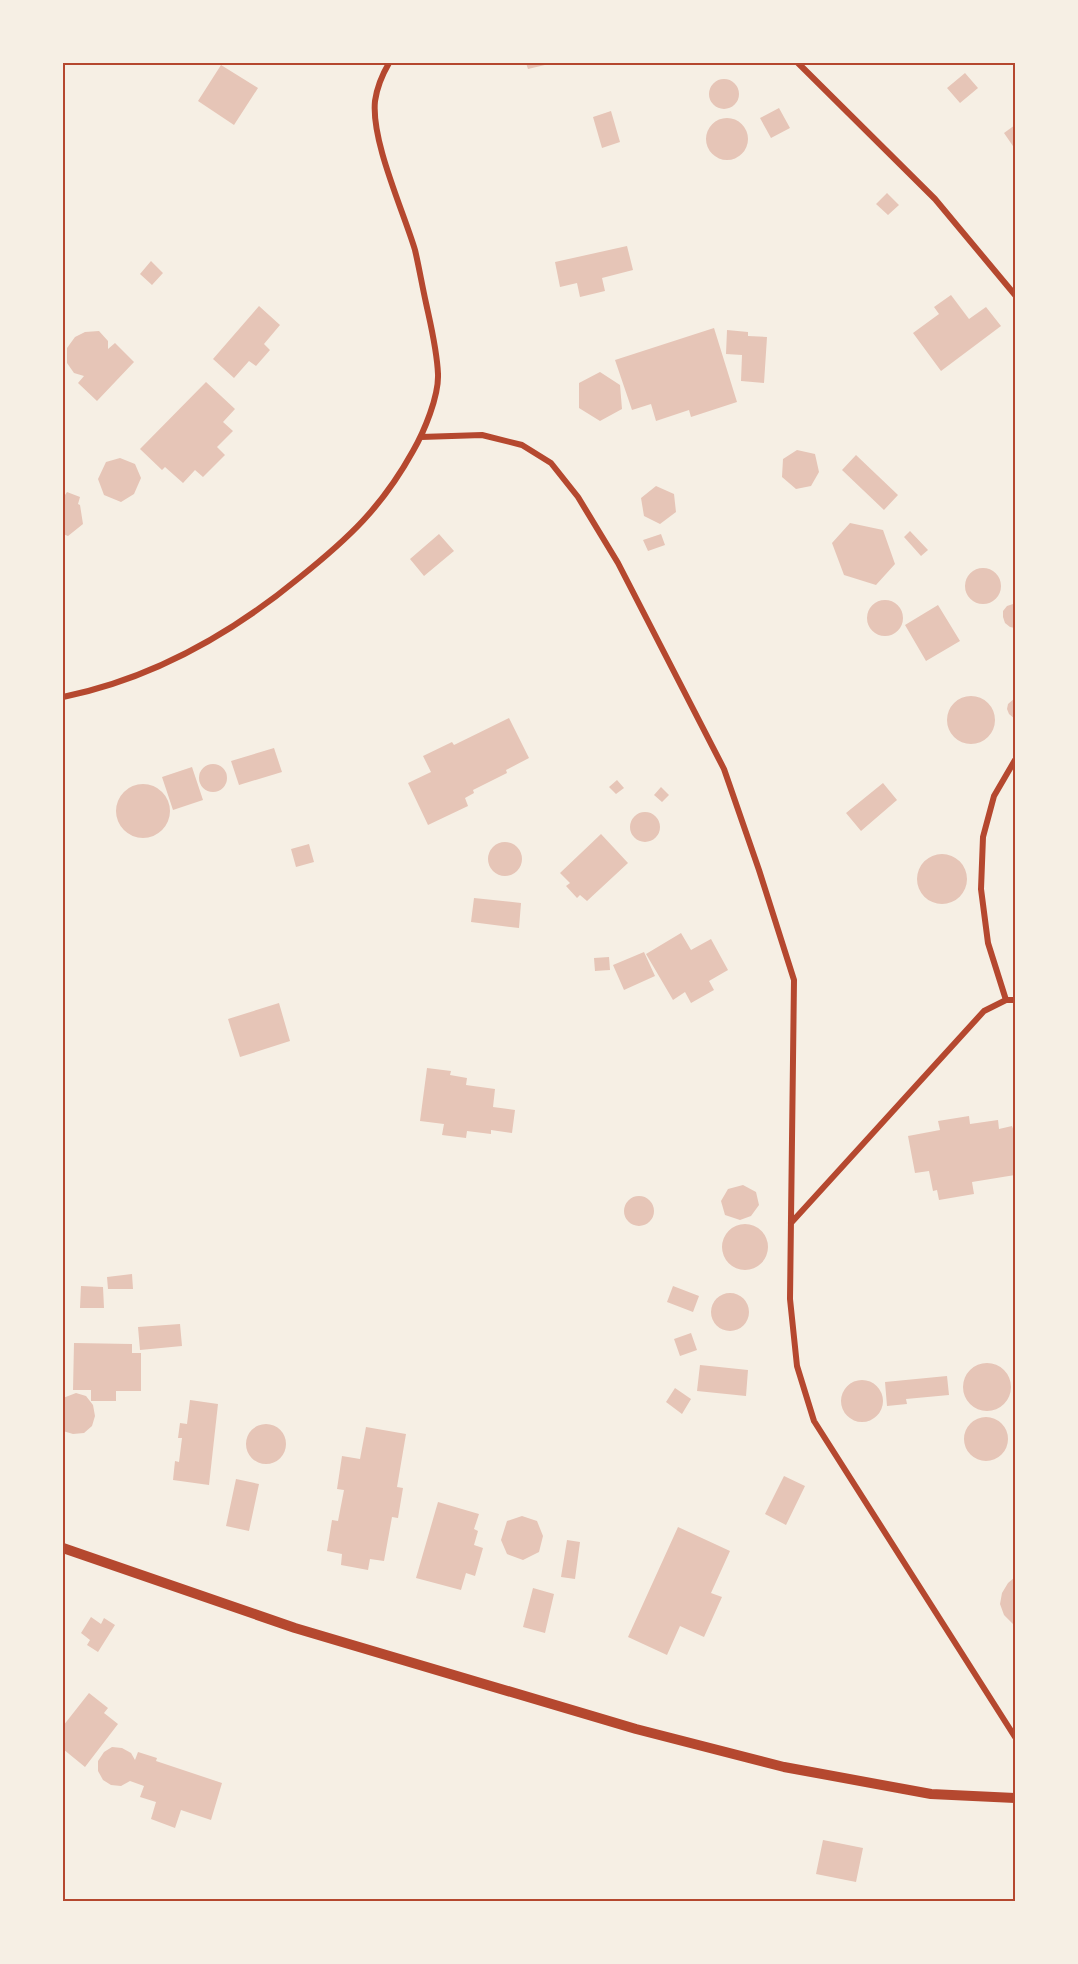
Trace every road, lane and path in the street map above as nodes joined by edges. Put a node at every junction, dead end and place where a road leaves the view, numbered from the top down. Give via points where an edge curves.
1 (388, 63) edge
2 (798, 63) edge
3 (1015, 295) edge
4 (421, 437) junction
5 (63, 697) edge
6 (1015, 760) edge
7 (1006, 1000) junction
8 (1015, 1000) edge
9 (791, 1223) junction
10 (63, 1548) edge
11 (1015, 1737) edge
12 (1015, 1798) edge

1 - 4 street via 375,102 377,123 415,250 438,377
2 - 3 street via 936,200
4 - 5 street via 398,479 372,513 344,542 267,604 189,652 144,672
4 - 9 street via 482,435 522,445 551,463 578,497 618,563 724,769 794,980
6 - 7 street via 994,796 983,837 981,889 988,943
7 - 8 street
7 - 9 street via 984,1011
9 - 11 street via 790,1299 796,1366 814,1421
10 - 12 street via 295,1628 636,1729 784,1767 931,1794

